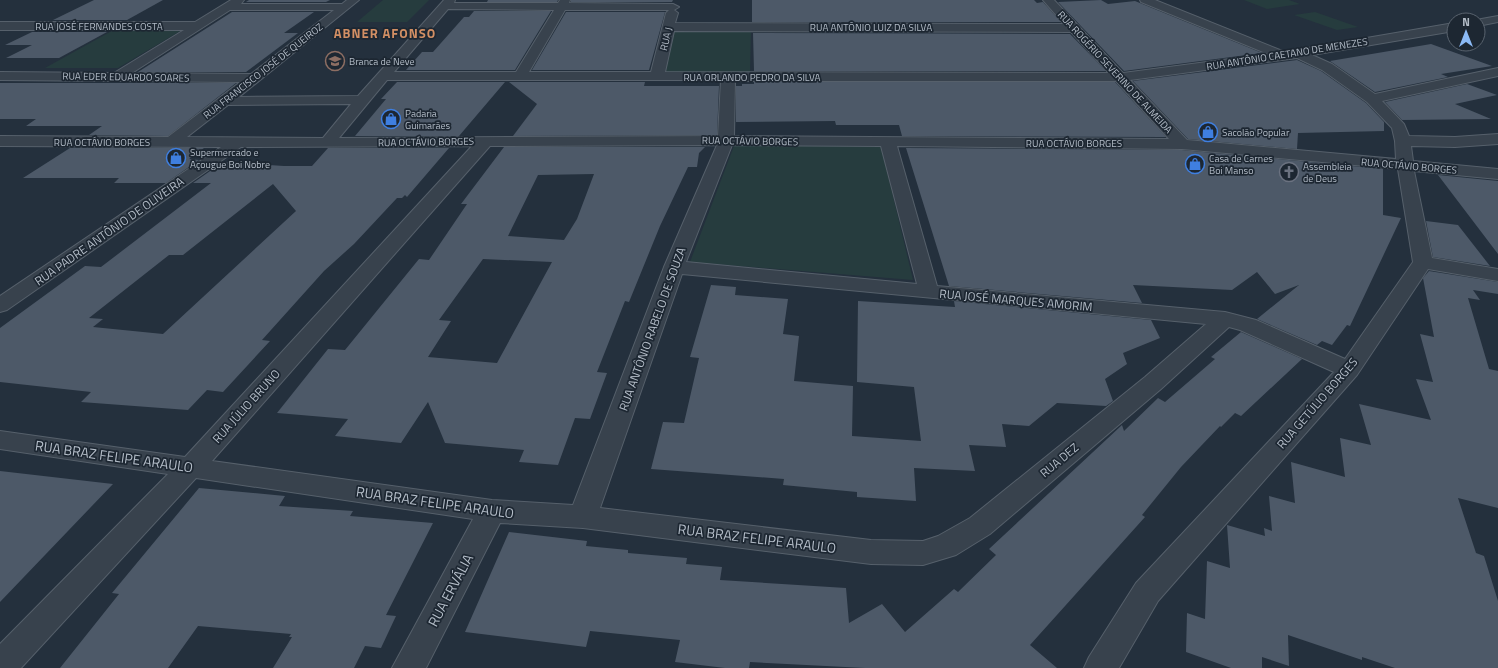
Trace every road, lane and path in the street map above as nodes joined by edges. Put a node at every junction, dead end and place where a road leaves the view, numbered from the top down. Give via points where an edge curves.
1 (1048, 0) edge
2 (1145, 0) edge
3 (234, 3) edge
4 (350, 3) edge
5 (447, 3) edge
6 (563, 4) edge
7 (674, 4) edge
8 (1498, 19) edge
9 (1486, 21) edge
10 (0, 26) edge
11 (198, 26) junction
12 (669, 27) junction
13 (1073, 28) junction
14 (1446, 28) edge
15 (1299, 54) junction
16 (1283, 56) junction
17 (1498, 72) edge
18 (0, 76) edge
19 (384, 76) junction
20 (117, 77) junction
21 (520, 77) junction
22 (728, 77) junction
23 (1120, 77) junction
24 (253, 78) junction
25 (657, 78) junction
26 (1372, 99) junction
27 (362, 100) junction
28 (226, 101) junction
29 (0, 141) edge
30 (486, 141) junction
31 (726, 141) junction
32 (1403, 141) junction
33 (172, 142) junction
34 (888, 142) junction
35 (1496, 142) edge
36 (237, 143) junction
37 (327, 143) junction
38 (1424, 143) junction
39 (1182, 144) junction
40 (1405, 165) junction
41 (1498, 174) edge
42 (1423, 262) junction
43 (674, 268) junction
44 (1498, 275) edge
45 (929, 292) junction
46 (0, 306) edge
47 (1225, 319) junction
48 (1349, 370) junction
49 (0, 440) edge
50 (191, 466) junction
51 (492, 511) junction
52 (584, 517) junction
53 (871, 552) joint
54 (0, 667) edge
55 (409, 668) edge
56 (1101, 668) edge

1 - 13 street, RUA ROGÉRIO SEVERINO DE ALMEIDA
2 - 16 street
3 - 4 street
3 - 11 street
4 - 24 street, RUA FRANCISCO JOSÉ DE QUEIROZ
5 - 6 street
5 - 19 street
6 - 7 street
6 - 21 street
7 - 12 street, RUA J
8 - 9 street
10 - 11 street, RUA JOSÉ FERNANDES COSTA
11 - 20 street
12 - 13 street, RUA ANTÔNIO LUIZ DA SILVA
12 - 25 street, RUA J
13 - 23 street, RUA ROGÉRIO SEVERINO DE ALMEIDA
14 - 15 street, RUA ANTÔNIO CAETANO DE MENEZES
15 - 16 street, RUA ANTÔNIO CAETANO DE MENEZES
15 - 26 street via 1327,67
16 - 23 street, RUA ANTÔNIO CAETANO DE MENEZES
17 - 26 street
18 - 20 street, RUA EDER EDUARDO SOARES
19 - 21 street, RUA ORLANDO PEDRO DA SILVA
19 - 27 street
20 - 24 street, RUA EDER EDUARDO SOARES
21 - 25 street, RUA ORLANDO PEDRO DA SILVA
22 - 23 street, RUA ORLANDO PEDRO DA SILVA
22 - 25 street, RUA ORLANDO PEDRO DA SILVA
22 - 31 street
23 - 39 street, RUA ROGÉRIO SEVERINO DE ALMEIDA
24 - 28 street, RUA FRANCISCO JOSÉ DE QUEIROZ
26 - 32 street via 1399,127
27 - 28 street
27 - 37 street
28 - 33 street, RUA FRANCISCO JOSÉ DE QUEIROZ
29 - 33 street, RUA OCTÁVIO BORGES
30 - 31 street, RUA OCTÁVIO BORGES
30 - 37 street, RUA OCTÁVIO BORGES
30 - 50 street, RUA JÚLIO BRUNO
31 - 34 street, RUA OCTÁVIO BORGES
31 - 43 street, RUA ANTÔNIO RABELO DE SOUZA
32 - 38 street
32 - 40 street
33 - 36 street, RUA OCTÁVIO BORGES
34 - 39 street, RUA OCTÁVIO BORGES
34 - 45 street
35 - 38 street
36 - 37 street, RUA OCTÁVIO BORGES
36 - 46 street, RUA PADRE ANTÔNIO DE OLIVEIRA
38 - 41 street
39 - 40 street, RUA OCTÁVIO BORGES
40 - 41 street, RUA OCTÁVIO BORGES
40 - 42 street
42 - 44 street
42 - 48 street, RUA GETÚLIO BORGES
43 - 45 street, RUA JOSÉ MARQUES AMORIM
43 - 52 street, RUA ANTÔNIO RABELO DE SOUZA
45 - 47 street, RUA JOSÉ MARQUES AMORIM
47 - 48 street, RUA JOSÉ MARQUES AMORIM via 1255,328
47 - 53 street, RUA DEZ via 1153,383 980,526 946,546 923,553
48 - 56 street, RUA GETÚLIO BORGES via 1147,592
49 - 50 street, RUA BRAZ FELIPE ARAULO
50 - 51 street, RUA BRAZ FELIPE ARAULO
50 - 54 street, RUA JÚLIO BRUNO
51 - 52 street, RUA BRAZ FELIPE ARAULO
51 - 55 street, RUA ERVÁLIA
52 - 53 street, RUA BRAZ FELIPE ARAULO

